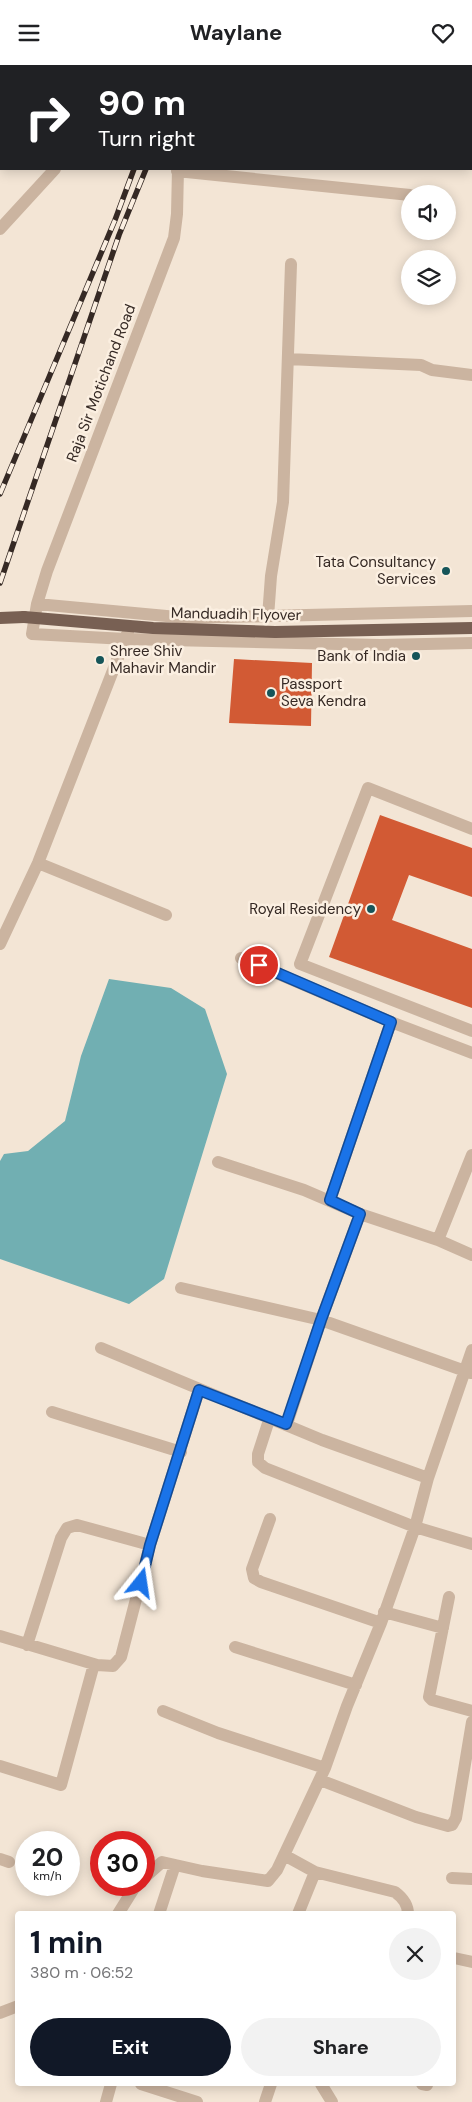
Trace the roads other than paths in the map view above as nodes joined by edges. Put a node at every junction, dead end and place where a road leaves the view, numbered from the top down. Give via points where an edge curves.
1 (54, 170) edge
2 (178, 170) edge
3 (401, 194) edge
4 (0, 229) edge
5 (291, 264) dead end
6 (288, 359) junction
7 (472, 375) edge
8 (37, 603) junction
9 (472, 611) edge
10 (134, 613) junction
11 (268, 617) junction
12 (0, 618) edge
13 (472, 629) edge
14 (126, 639) junction
15 (472, 643) edge
16 (472, 829) edge
17 (38, 863) junction
18 (166, 915) dead end
19 (0, 944) edge
20 (241, 957) dead end
21 (388, 999) junction
22 (387, 1020) junction
23 (472, 1031) edge
24 (472, 1053) edge
25 (472, 1155) edge
26 (218, 1162) dead end
27 (330, 1200) junction
28 (360, 1214) junction
29 (438, 1240) junction
30 (472, 1255) edge
31 (181, 1288) dead end
32 (321, 1320) junction
33 (101, 1348) dead end
34 (472, 1349) edge
35 (468, 1372) edge
36 (199, 1390) junction
37 (52, 1412) dead end
38 (270, 1417) junction
39 (286, 1424) junction
40 (181, 1452) junction
41 (428, 1478) junction
42 (270, 1519) dead end
43 (415, 1527) junction
44 (472, 1544) edge
45 (150, 1545) junction
46 (450, 1597) dead end
47 (382, 1617) junction
48 (443, 1628) junction
49 (0, 1636) edge
50 (27, 1645) junction
51 (235, 1647) dead end
52 (94, 1664) junction
53 (356, 1685) junction
54 (163, 1711) dead end
55 (472, 1711) edge
56 (472, 1723) edge
57 (0, 1766) edge
58 (323, 1774) junction
59 (284, 1855) junction
60 (175, 1865) junction
61 (155, 1868) edge
62 (315, 1872) junction
63 (452, 1878) dead end
64 (472, 1879) edge
65 (129, 1896) edge
66 (120, 1911) edge
67 (160, 1911) edge
68 (299, 1911) edge
69 (408, 1911) edge
70 (456, 1958) edge
71 (472, 1962) edge
72 (15, 2007) edge
73 (0, 2013) edge
74 (110, 2086) edge
75 (147, 2086) edge
76 (270, 2086) edge
77 (322, 2086) edge
78 (106, 2102) edge
79 (197, 2102) edge
80 (265, 2102) edge
81 (332, 2102) edge

1 - 4 street
2 - 3 street
2 - 8 street, Raja Sir Motichand Road via 174,238
5 - 6 street
6 - 7 street via 421,365 432,370
6 - 11 street via 283,502
8 - 10 street
8 - 14 street, Raja Sir Motichand Road via 32,634
9 - 11 street
10 - 11 street via 188,618
10 - 14 street
12 - 13 main road, Manduadih Flyover, bridge via 24,617 153,629 275,633
14 - 15 street via 380,645
14 - 17 street
16 - 21 street via 368,788 300,964
17 - 18 street
17 - 19 street
20 - 22 street
21 - 22 street
21 - 23 street
22 - 24 street
22 - 27 street
25 - 29 street
26 - 27 street
27 - 28 street
28 - 29 street
28 - 32 street
29 - 30 street
31 - 32 street
32 - 35 street
32 - 39 street
33 - 36 street
34 - 35 street
35 - 41 street
36 - 38 street
36 - 40 street
37 - 40 street
38 - 39 street
38 - 43 street via 258,1454 258,1463 264,1468
39 - 41 street
40 - 45 street
41 - 43 street
42 - 47 street via 252,1569 254,1578
43 - 44 street
43 - 47 street
45 - 50 street via 77,1525 66,1527
45 - 52 street via 121,1657 113,1666
46 - 48 street
47 - 48 street
47 - 53 street
48 - 55 street via 429,1697
49 - 50 street
50 - 52 street
51 - 53 street
52 - 57 street via 61,1785
53 - 58 street
54 - 58 street
56 - 58 street via 456,1818 452,1825 416,1817
58 - 59 street
59 - 60 street via 268,1881
59 - 62 street
60 - 61 street via 162,1862
60 - 67 street
62 - 68 street
62 - 69 street via 395,1892
63 - 64 street
65 - 66 street
70 - 71 street
72 - 73 street
74 - 78 street
75 - 79 street
76 - 80 street
77 - 81 street

